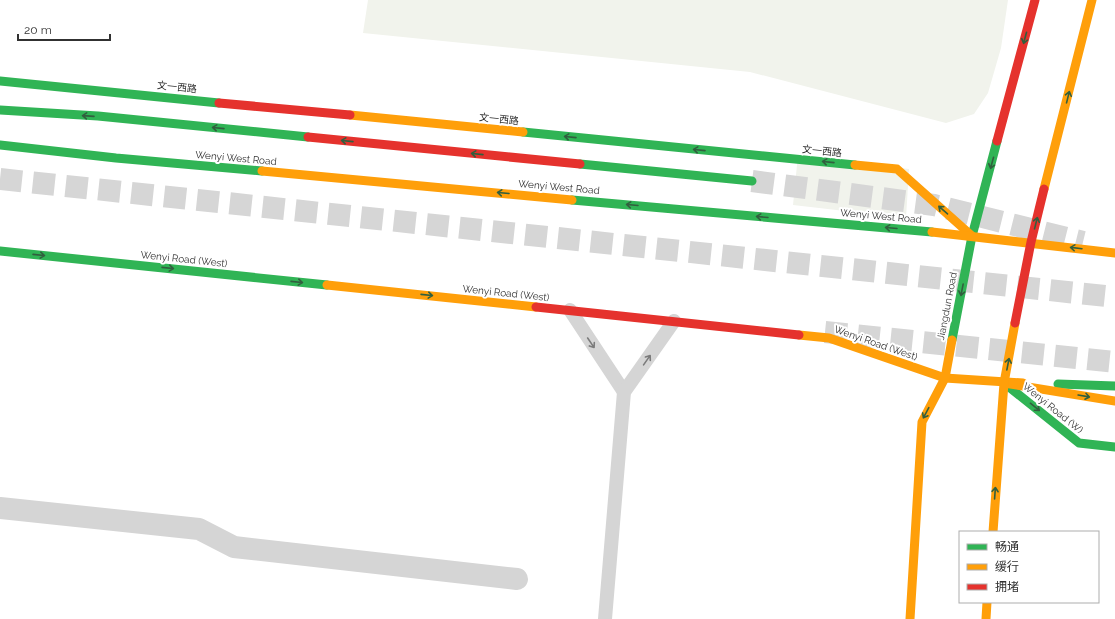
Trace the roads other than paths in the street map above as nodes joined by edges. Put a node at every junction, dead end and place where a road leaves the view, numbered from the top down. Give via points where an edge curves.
1 (1035, 0) edge
2 (1092, 0) edge
3 (0, 81) edge
4 (0, 110) edge
5 (0, 145) edge
6 (752, 181) tunnel mouth
7 (972, 236) junction
8 (1031, 242) junction
9 (0, 250) edge
10 (1115, 253) edge
11 (570, 310) junction
12 (674, 321) junction
13 (945, 378) junction
14 (1004, 383) junction
15 (1115, 386) edge
16 (624, 392) junction
17 (1115, 401) edge
18 (1115, 447) edge
19 (0, 508) edge
20 (992, 531) edge
21 (517, 579) dead end
22 (988, 603) edge
23 (605, 619) edge
24 (910, 619) edge
25 (986, 619) edge

1 -> 7 main road, Jiangdun Road
8 -> 2 main road
7 -> 3 main road, 文一西路 via 897,169
6 -> 4 main road via 106,117
7 -> 5 main road, Wenyi West Road via 116,158
7 - 8 main road, Wenyi West Road
7 -> 13 main road, Jiangdun Road
10 -> 8 main road, Wenyi West Road
14 -> 8 main road
9 -> 11 main road, Wenyi Road (West)
11 - 12 main road, Wenyi Road (West)
11 -> 16 lane
12 - 13 main road, Wenyi Road (West) via 829,338
16 -> 12 lane
13 - 14 main road, Wenyi Road (West)
13 -> 24 main road, Jiangdun Road via 922,422
14 - 15 main road
14 -> 17 main road
14 -> 18 main road, Wenyi Road (W) via 1079,443
20 -> 14 main road
16 - 23 lane
19 - 21 street via 198,529 234,547
22 - 25 main road

